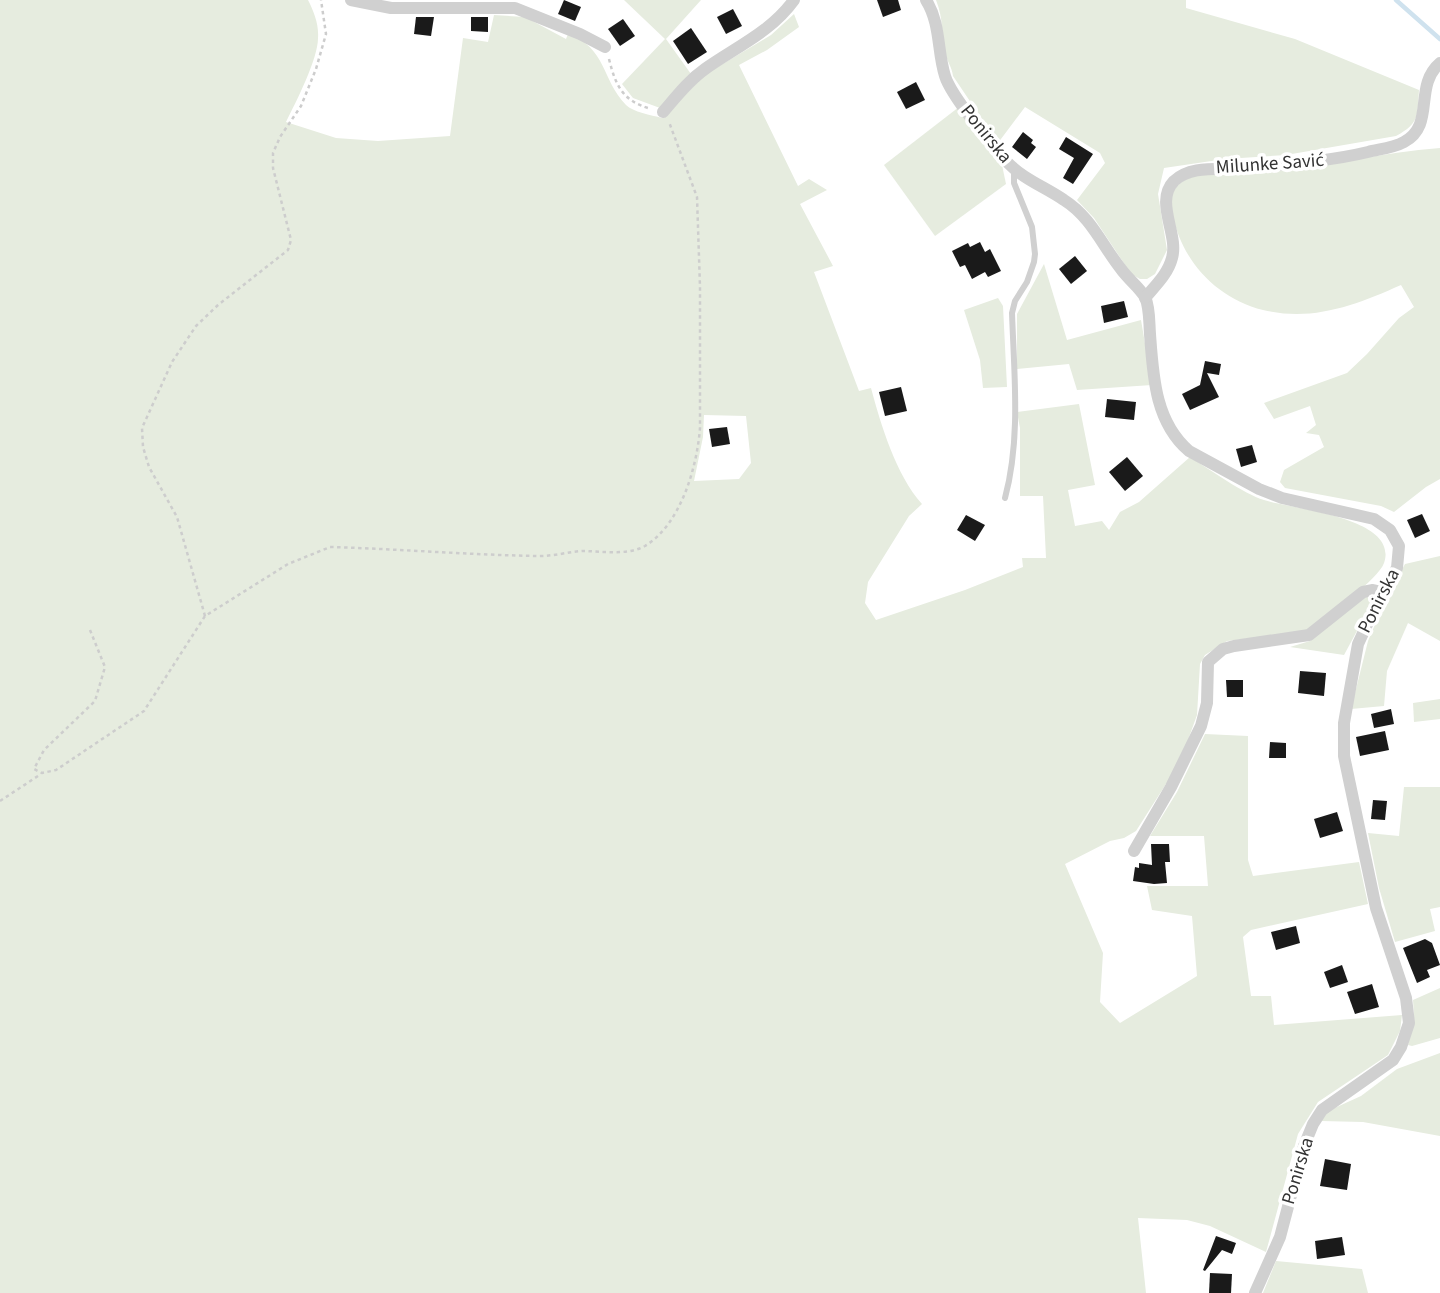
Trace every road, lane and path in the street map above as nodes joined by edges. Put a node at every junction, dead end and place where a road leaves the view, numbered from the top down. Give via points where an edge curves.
1 (321, 0) edge
2 (351, 0) edge
3 (794, 0) edge
4 (926, 0) edge
5 (605, 47) joint
6 (1440, 63) edge
7 (663, 112) junction
8 (1015, 169) junction
9 (1145, 298) junction
10 (1005, 498) dead end
11 (1382, 592) junction
12 (205, 616) junction
13 (90, 630) dead end
14 (42, 773) junction
15 (0, 801) edge
16 (1134, 851) dead end
17 (1255, 1293) edge

1 - 12 path via 326,34 316,69 301,106 273,153 291,240 288,250 197,326 172,362 142,428 149,467 177,517
2 - 5 street via 391,8 515,8
3 - 7 street via 768,28 689,82
4 - 8 street, Ponirska via 936,22 949,87
5 - 7 path via 616,82 629,101
6 - 9 street, Milunke Savić via 1427,78 1422,120 1406,141 1336,159 1202,169 1177,179 1166,199 1172,257
7 - 12 path via 697,197 700,288 699,446 685,497 664,528 647,545 630,552 543,556 330,547 288,564
8 - 9 street, Ponirska via 1078,210
8 - 10 lane via 1014,183 1032,227 1035,254 1012,313 1014,416
9 - 11 street, Ponirska via 1160,408 1173,435 1189,451 1259,489 1385,525 1399,546 1400,557
11 - 16 street via 1363,592 1309,635 1234,646 1211,659 1206,667 1207,703 1201,726
11 - 17 street, Ponirska via 1358,644 1344,723 1344,756 1376,908 1406,998 1409,1023 1393,1060 1322,1110 1312,1124 1280,1237
12 - 14 path via 144,711 56,770
13 - 14 path via 105,667 95,701 44,750 34,769
14 - 15 path

